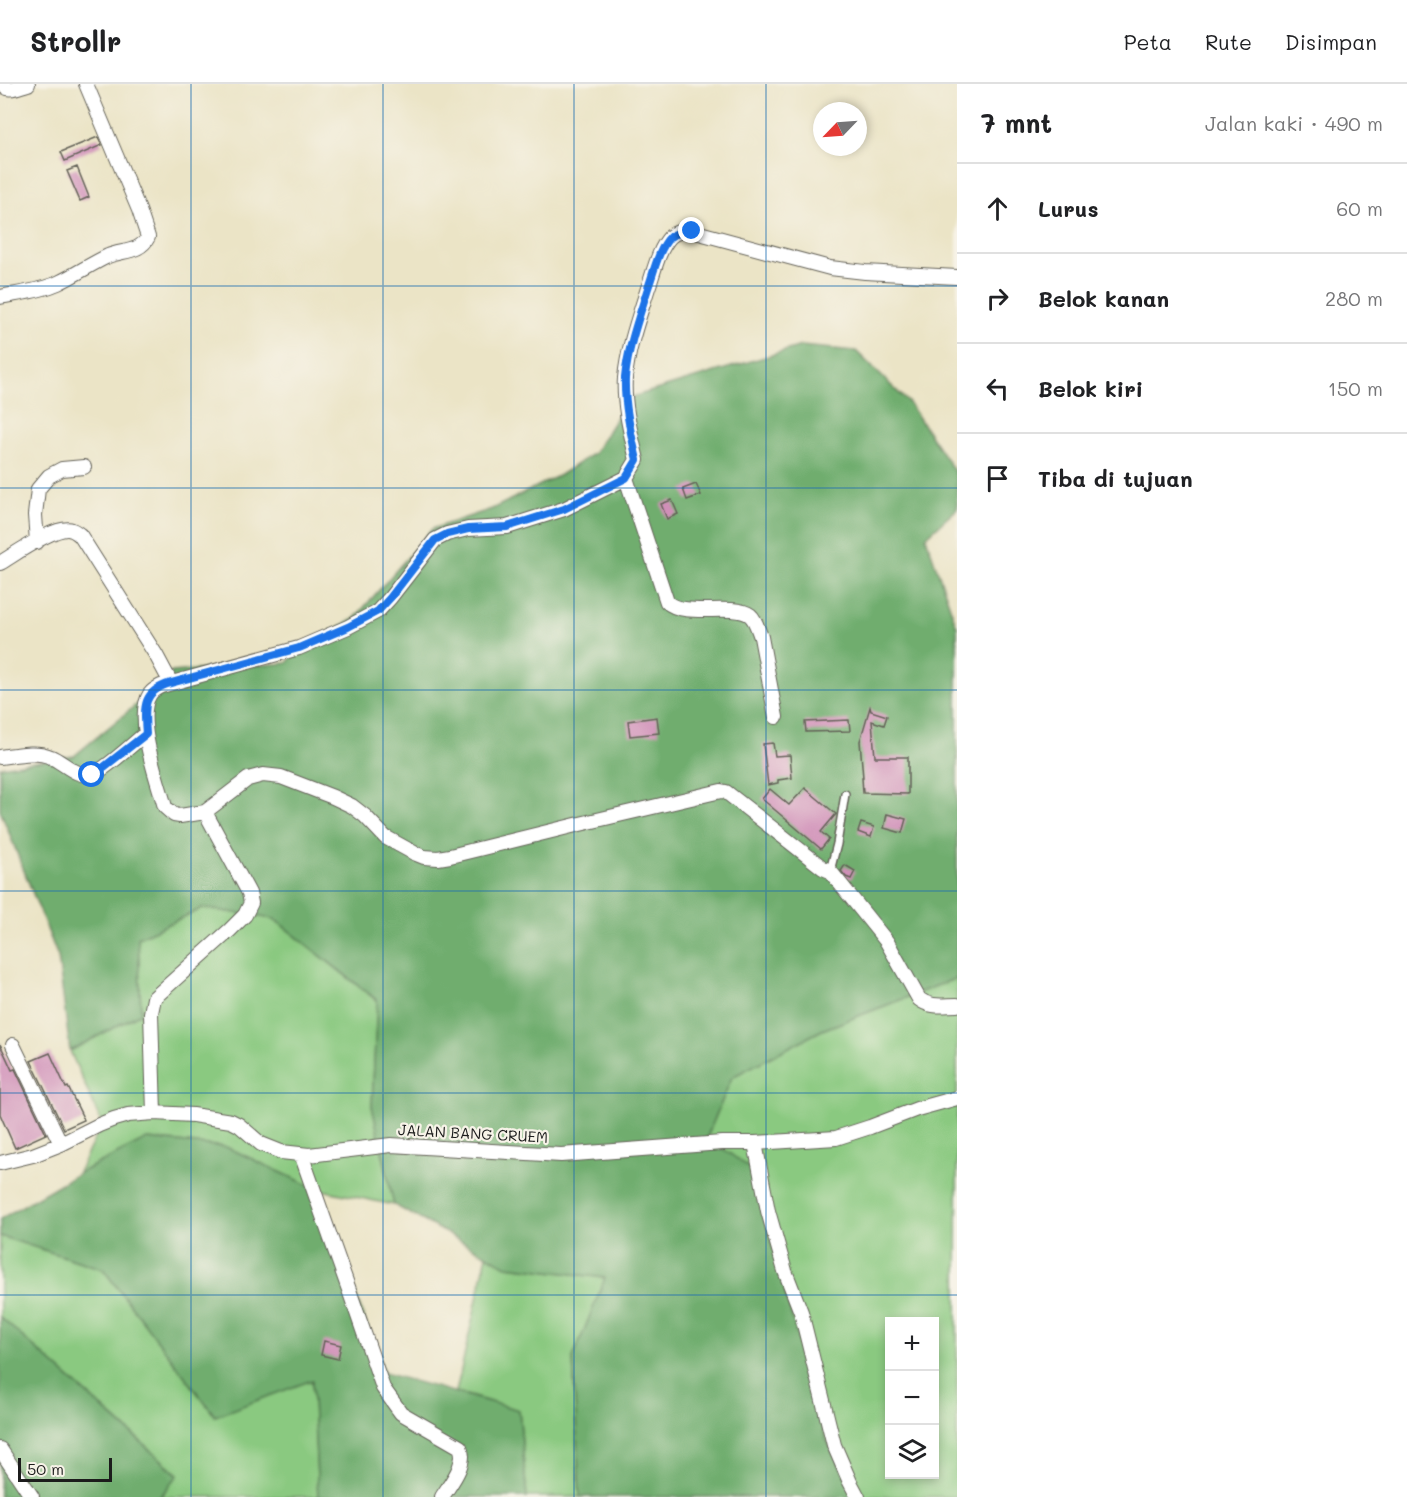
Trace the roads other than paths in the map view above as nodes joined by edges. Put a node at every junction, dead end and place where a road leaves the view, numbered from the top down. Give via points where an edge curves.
1 (3, 84) edge
2 (27, 84) edge
3 (86, 84) edge
4 (957, 277) edge
5 (0, 297) edge
6 (84, 467) dead end
7 (626, 478) junction
8 (36, 542) junction
9 (0, 563) edge
10 (171, 683) junction
11 (776, 717) dead end
12 (146, 734) junction
13 (0, 757) edge
14 (845, 794) dead end
15 (206, 812) junction
16 (830, 871) junction
17 (957, 1005) edge
18 (13, 1045) dead end
19 (957, 1098) edge
20 (154, 1113) junction
21 (755, 1143) junction
22 (62, 1144) junction
23 (301, 1154) junction
24 (0, 1163) edge
25 (0, 1449) edge
26 (32, 1497) edge
27 (442, 1497) edge
28 (858, 1497) edge

1 - 2 street via 9,89
3 - 5 street via 148,237 144,245 110,255 59,282
4 - 7 street via 830,268 692,231 671,237 658,260 632,338 625,378 637,460
6 - 8 street via 63,469 49,476 38,489 34,515
7 - 10 street via 564,509 507,527 447,534 435,540 378,611 299,648
7 - 11 street via 667,602 687,609 739,611 751,616 761,637
8 - 9 street
8 - 10 street via 62,529 80,535
10 - 12 street via 149,695
12 - 13 street via 92,775 80,774 49,756 30,753
12 - 15 street via 165,807 180,816
14 - 16 lane
15 - 16 street via 248,779 263,775 281,777 352,806 385,837 414,854 438,858 721,791
15 - 20 street via 251,903 230,930 156,995 151,1007
16 - 17 street via 887,942 919,999 926,1004
18 - 22 street
19 - 21 street, JALAN BANG CRUEM via 836,1138
20 - 22 street, JALAN BANG CRUEM via 114,1119
20 - 23 street, JALAN BANG CRUEM via 231,1121 261,1144
21 - 23 street, JALAN BANG CRUEM via 561,1155 391,1145
21 - 28 street via 768,1211 801,1312 834,1445
22 - 24 street, JALAN BANG CRUEM
23 - 27 street via 383,1388 401,1413 460,1447 463,1453
25 - 26 street

